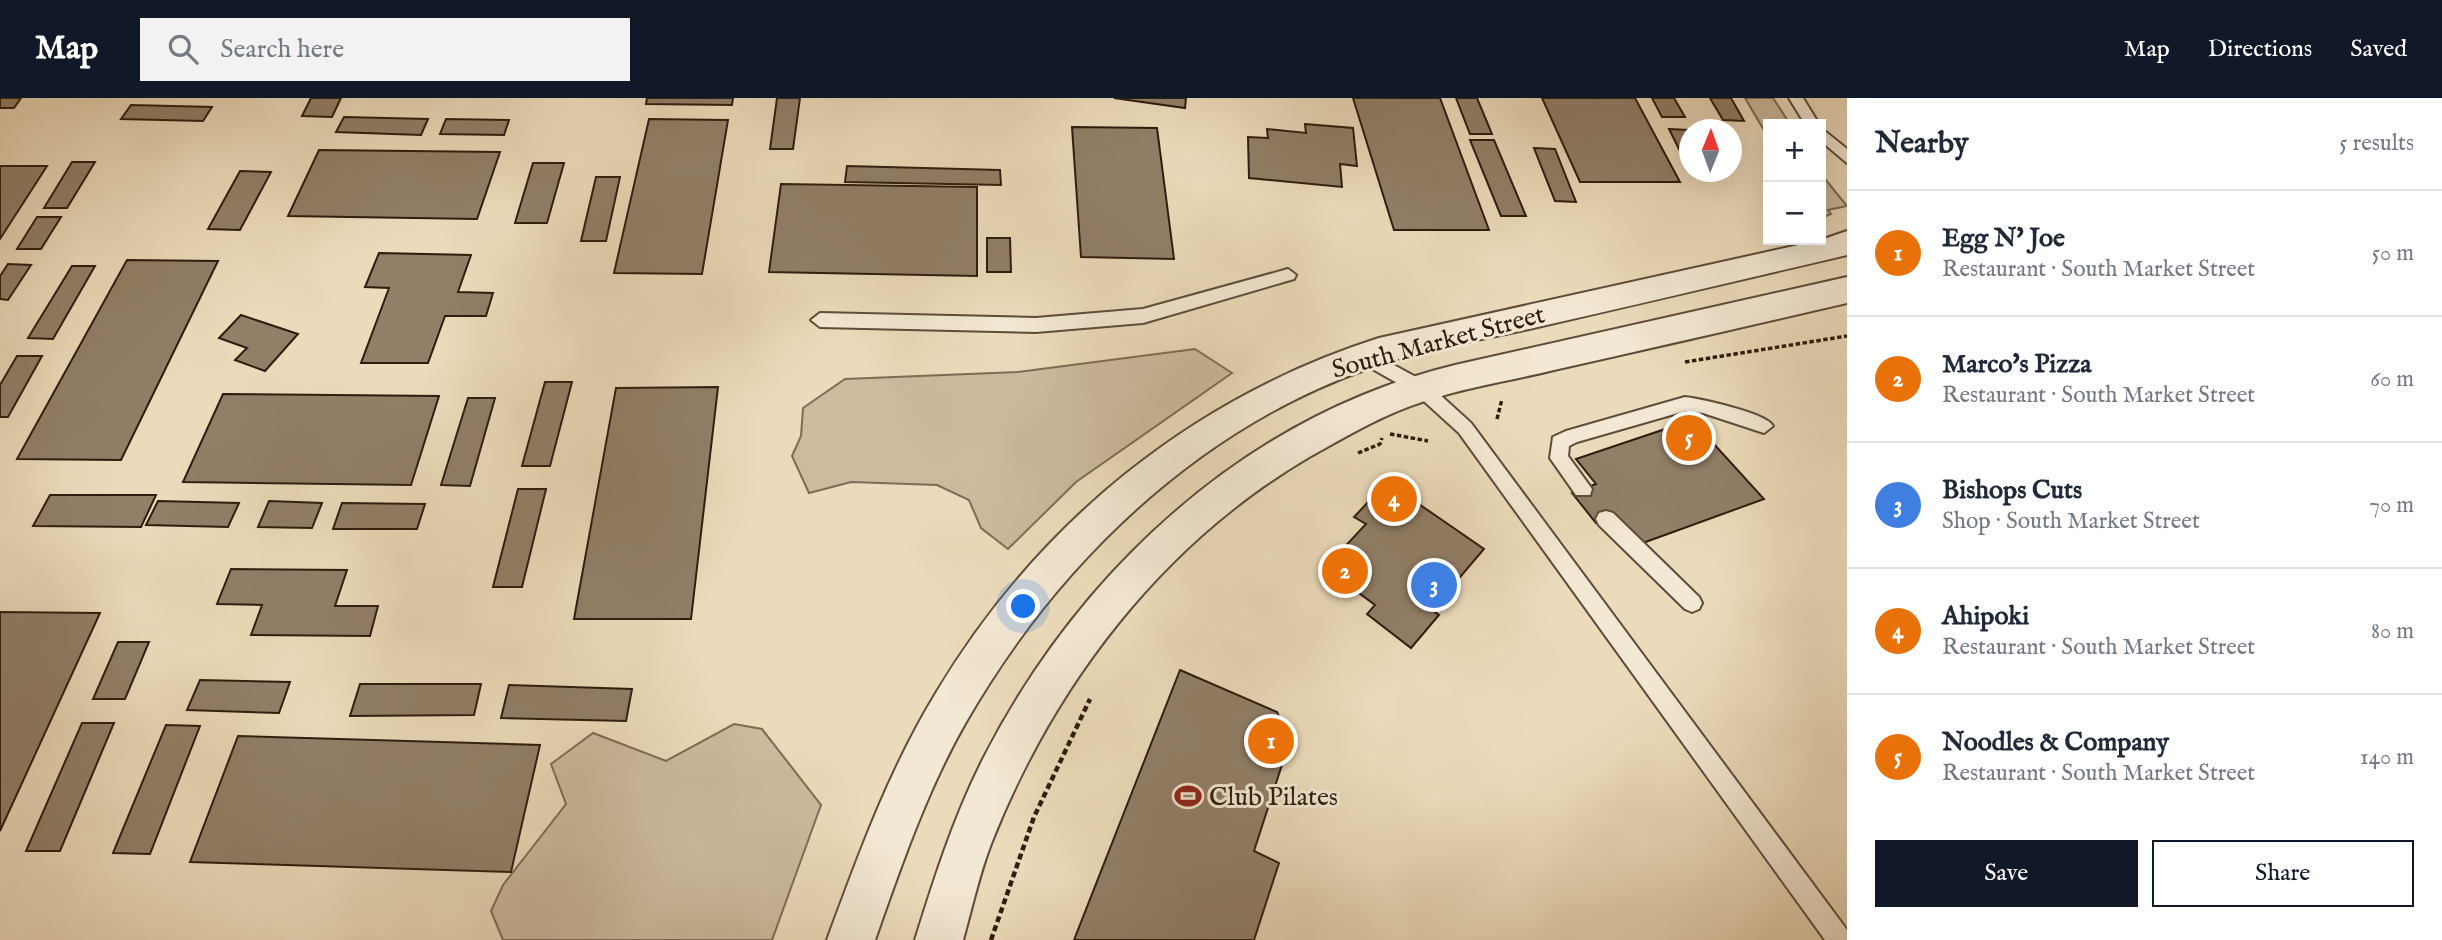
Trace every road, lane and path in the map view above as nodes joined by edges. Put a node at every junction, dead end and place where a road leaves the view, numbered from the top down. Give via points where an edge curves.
1 (1796, 98) edge
2 (1809, 119) edge
3 (1826, 138) edge
4 (1847, 158) edge
5 (1847, 243) edge
6 (1288, 275) dead end
7 (1847, 290) edge
8 (820, 320) dead end
9 (1847, 336) edge
10 (1366, 356) junction
11 (1673, 363) dead end
12 (1421, 388) junction
13 (1515, 396) dead end
14 (1497, 419) dead end
15 (1764, 426) dead end
16 (1428, 441) dead end
17 (1346, 460) dead end
18 (1583, 489) dead end
19 (1606, 519) dead end
20 (1692, 603) dead end
21 (1094, 690) dead end
22 (851, 940) edge
23 (939, 940) edge
24 (991, 940) edge
25 (1840, 940) edge

1 - 2 lane
3 - 4 lane
5 - 10 street, South Market Street via 1452,332
6 - 8 lane via 1143,316 1036,325
7 - 12 street, South Market Street
9 - 11 path
10 - 12 lane
10 - 22 street, South Market Street via 1282,390 1169,458 1115,502 1035,586 956,700 918,770
12 - 23 street, South Market Street via 1349,418 1255,469 1189,520 1091,622 1049,681 1010,753 968,843
12 - 25 lane via 1465,428
13 - 14 path via 1502,399
15 - 18 lane via 1685,404 1572,436 1560,442 1559,458
16 - 17 path via 1383,433 1380,444
19 - 20 lane
21 - 24 path via 1048,779

